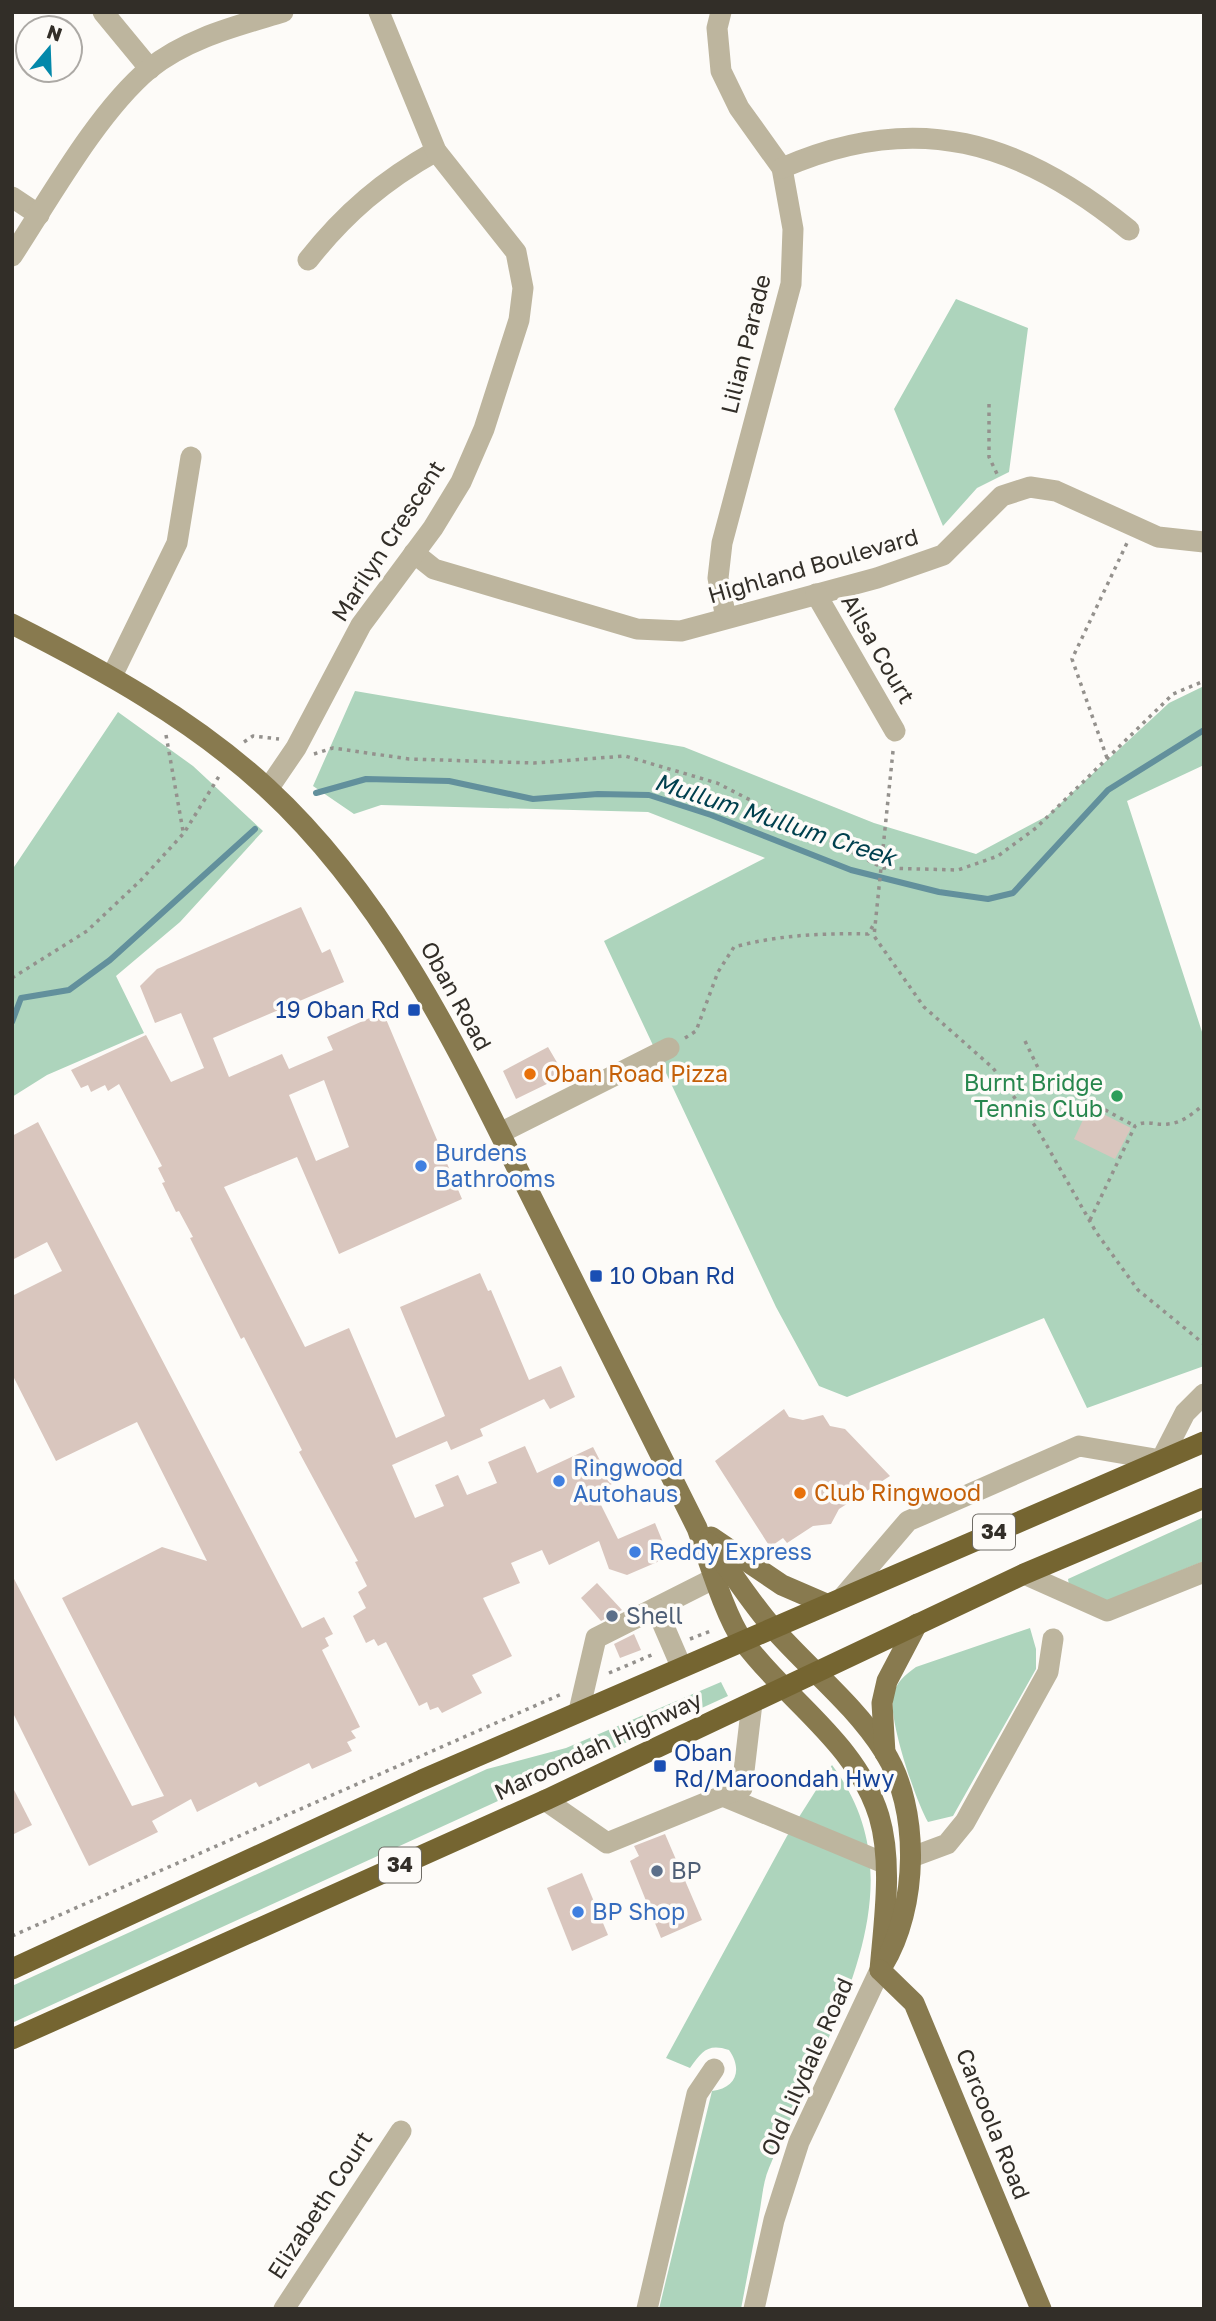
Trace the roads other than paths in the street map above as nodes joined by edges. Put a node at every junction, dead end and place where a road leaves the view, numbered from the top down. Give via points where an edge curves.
1 (103, 12) edge
2 (283, 12) edge
3 (379, 12) edge
4 (721, 12) edge
5 (150, 69) junction
6 (436, 151) junction
7 (782, 167) junction
8 (12, 197) edge
9 (39, 215) junction
10 (1129, 230) dead end
11 (12, 256) edge
12 (308, 260) dead end
13 (191, 457) dead end
14 (1204, 542) edge
15 (414, 553) junction
16 (816, 594) junction
17 (726, 618) junction
18 (12, 624) edge
19 (112, 676) junction
20 (895, 731) road end
21 (268, 789) junction
22 (669, 1048) road end
23 (500, 1133) junction
24 (1204, 1394) edge
25 (1204, 1443) edge
26 (1161, 1461) junction
27 (1204, 1498) edge
28 (697, 1528) junction
29 (1204, 1572) edge
30 (1024, 1574) junction
31 (715, 1578) junction
32 (835, 1600) junction
33 (656, 1608) junction
34 (917, 1624) junction
35 (772, 1626) junction
36 (1053, 1639) dead end
37 (742, 1640) junction
38 (677, 1656) junction
39 (814, 1671) junction
40 (786, 1688) junction
41 (752, 1703) junction
42 (579, 1711) junction
43 (885, 1753) junction
44 (723, 1796) junction
45 (545, 1800) junction
46 (912, 1857) junction
47 (884, 1863) junction
48 (12, 1969) edge
49 (880, 1970) junction
50 (12, 2039) edge
51 (714, 2068) dead end
52 (401, 2131) dead end
53 (284, 2309) edge
54 (647, 2309) edge
55 (754, 2309) edge
56 (1041, 2309) edge

1 - 5 street
2 - 5 street via 219,32
3 - 6 street, Marilyn Crescent
4 - 7 street, Lilian Parade via 717,28 722,71 739,108
5 - 9 street via 100,124
6 - 12 street via 359,202
6 - 15 street, Marilyn Crescent via 516,252 523,288 519,320 484,429 461,482
7 - 10 street via 825,151 880,139 958,141 1021,160 1053,176
7 - 17 street, Lilian Parade via 793,229 791,284 722,542 718,578
8 - 9 street
9 - 11 street
13 - 19 street via 177,543
14 - 16 street, Highland Boulevard via 1158,537 1056,491 1030,487 1002,496 943,555
15 - 17 street, Highland Boulevard via 434,569 637,629 681,631
15 - 21 street, Marilyn Crescent via 362,625 296,748
16 - 17 street, Highland Boulevard
16 - 20 street, Ailsa Court
18 - 19 main road, Oban Road
19 - 21 main road, Oban Road via 231,756
21 - 23 main road, Oban Road via 339,865 409,962
22 - 23 street
23 - 28 main road, Oban Road
24 - 26 street via 1185,1413
25 - 26 highway, Maroondah Highway / 34
26 - 32 highway, Maroondah Highway / 34
26 - 32 street via 1079,1446 908,1521
27 - 30 highway, Maroondah Highway / 34
28 - 31 main road, Oban Road
28 - 32 main road via 782,1585
28 - 35 main road, Oban Road
29 - 30 street via 1107,1611
30 - 34 highway, Maroondah Highway / 34
31 - 33 street
31 - 37 main road, Oban Road
32 - 35 highway, Maroondah Highway / 34
33 - 38 street
33 - 42 street via 596,1638
34 - 39 highway, Maroondah Highway / 34
34 - 43 main road via 887,1681 882,1703
35 - 37 highway, Maroondah Highway / 34
35 - 39 main road, Oban Road
36 - 46 street via 1048,1672 965,1822 947,1844
37 - 38 highway, Maroondah Highway / 34
37 - 40 main road, Oban Road
38 - 42 highway, Maroondah Highway / 34
39 - 40 highway, Maroondah Highway / 34
39 - 43 main road, Old Lilydale Road
40 - 41 highway, Maroondah Highway / 34
40 - 47 main road, Old Lilydale Road via 833,1736 856,1770 879,1817
41 - 44 street via 742,1788
41 - 45 highway, Maroondah Highway / 34
42 - 48 highway, Maroondah Highway / 34 via 307,1830
43 - 46 main road, Old Lilydale Road via 901,1796
44 - 45 street via 607,1843
44 - 47 street
45 - 50 highway, Maroondah Highway / 34
46 - 47 main road
46 - 49 main road, Old Lilydale Road via 899,1933
47 - 49 main road, Old Lilydale Road
49 - 55 street, Old Lilydale Road via 799,2142 774,2220
49 - 56 main road, Carcoola Road via 914,2003
51 - 54 street via 697,2094
52 - 53 street, Elizabeth Court

